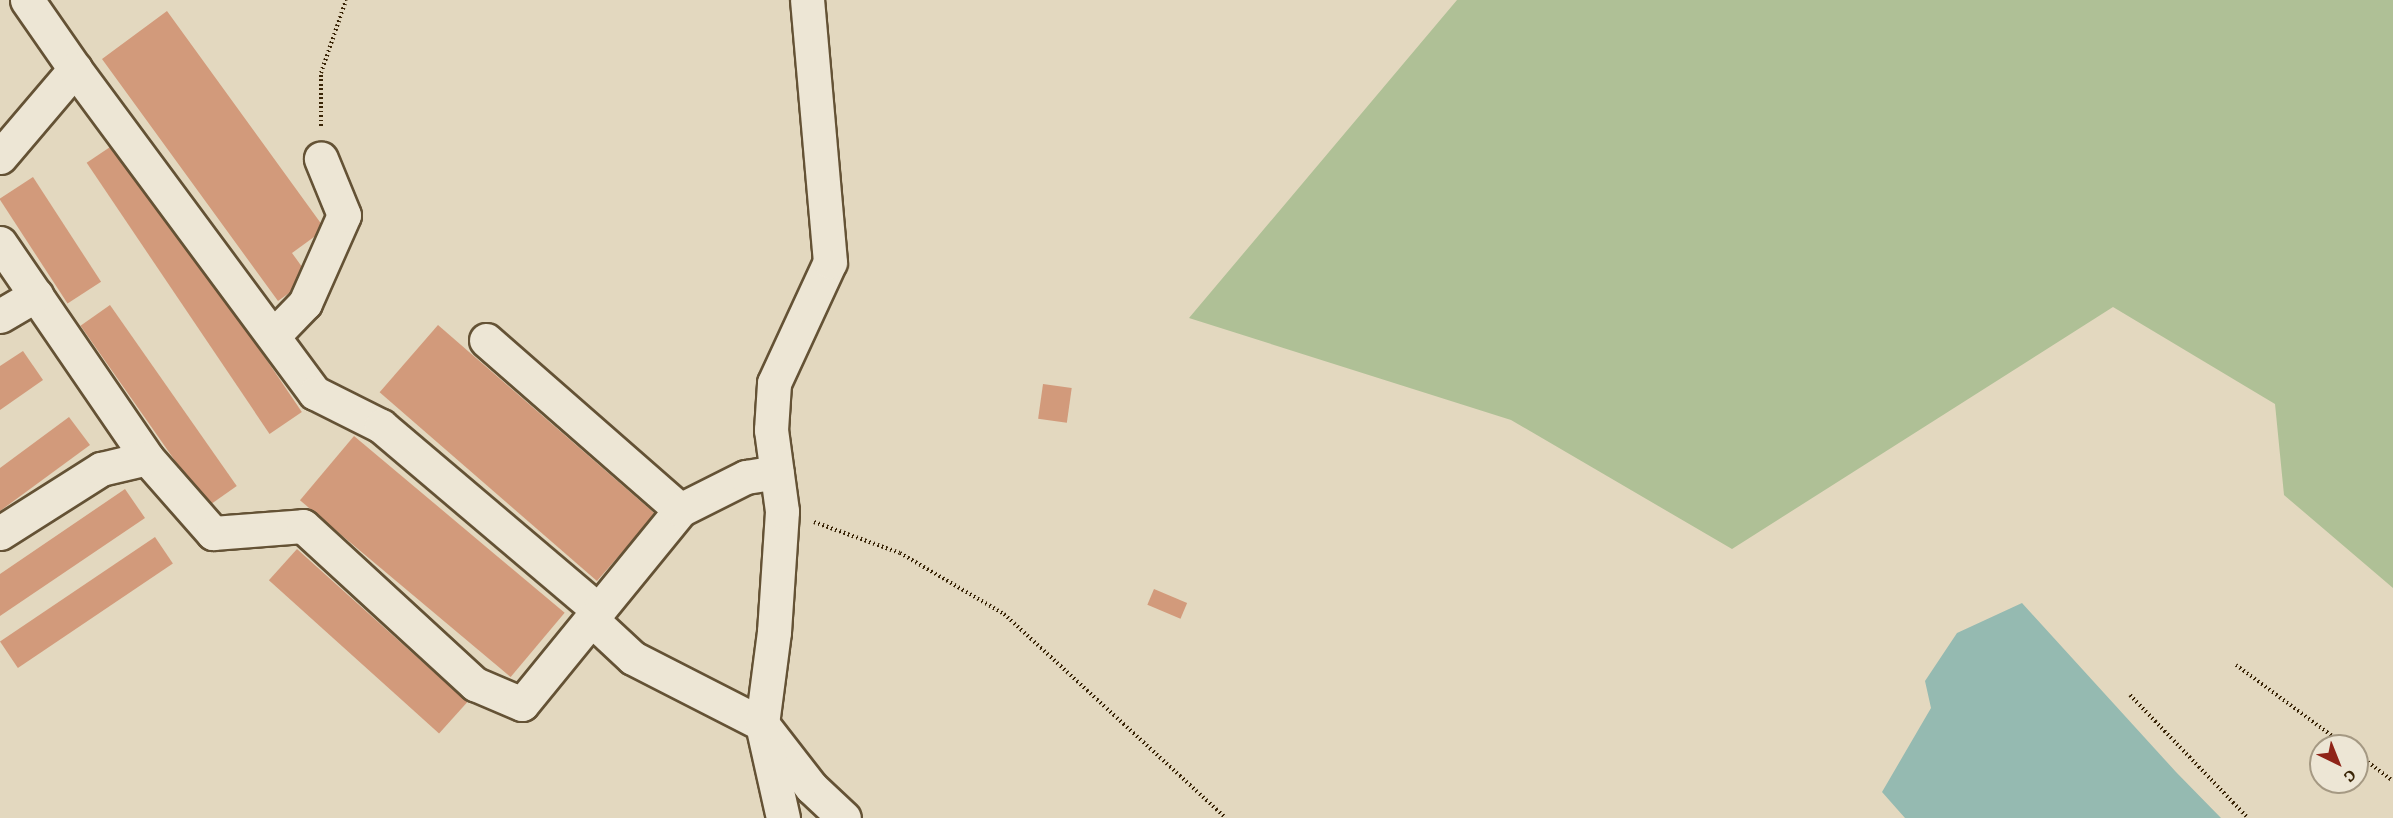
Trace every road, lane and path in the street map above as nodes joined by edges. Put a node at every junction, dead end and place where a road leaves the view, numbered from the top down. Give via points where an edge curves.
1 (27, 0) edge
2 (346, 0) edge
3 (807, 0) edge
4 (75, 69) junction
5 (0, 157) edge
6 (321, 159) joint
7 (0, 243) edge
8 (36, 295) junction
9 (0, 316) edge
10 (275, 334) junction
11 (486, 340) dead end
12 (147, 458) junction
13 (777, 472) junction
14 (680, 510) junction
15 (782, 511) junction
16 (0, 533) edge
17 (595, 615) junction
18 (2236, 665) dead end
19 (2130, 695) dead end
20 (762, 724) junction
21 (2330, 734) edge
22 (2369, 763) edge
23 (2393, 780) edge
24 (783, 818) edge
25 (844, 818) edge
26 (1226, 818) edge
27 (2248, 818) edge

1 - 4 street
2 - 6 path via 321,73
3 - 13 street via 830,262 774,383 771,430
4 - 5 street
4 - 10 street
6 - 10 street via 344,215 305,303
7 - 8 street
8 - 9 street
8 - 12 street
10 - 17 street via 315,393 381,426
11 - 14 street
12 - 16 street via 101,469
12 - 17 street via 213,534 303,526 475,684 522,704
13 - 14 street via 746,477
13 - 15 street
14 - 17 street
15 - 20 street via 774,632
15 - 26 path via 900,553 1004,614
17 - 20 street via 633,658
18 - 21 path
19 - 27 path
20 - 24 street
20 - 25 street via 811,787
22 - 23 path

